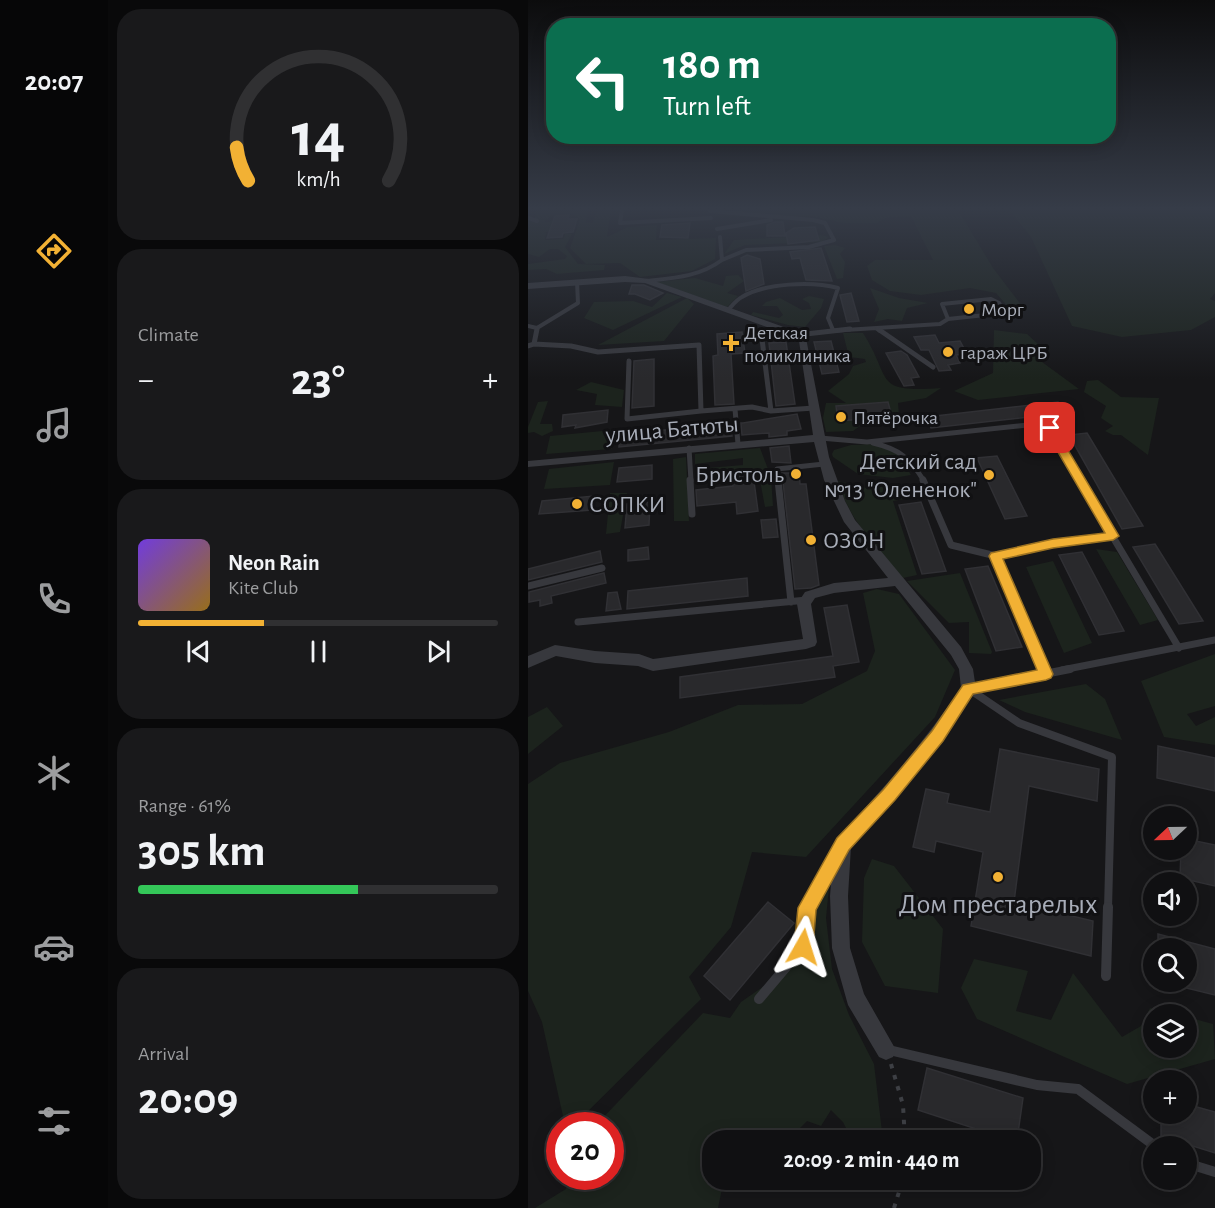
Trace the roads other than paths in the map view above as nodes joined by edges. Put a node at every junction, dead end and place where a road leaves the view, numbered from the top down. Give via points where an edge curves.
1 (714, 266) edge
2 (646, 281) junction
3 (577, 282) junction
4 (528, 286) edge
5 (729, 310) junction
6 (948, 320) junction
7 (528, 326) edge
8 (537, 328) junction
9 (878, 329) junction
10 (833, 330) junction
11 (800, 338) junction
12 (762, 339) dead end
13 (531, 345) edge
14 (629, 361) dead end
15 (933, 367) dead end
16 (814, 408) junction
17 (735, 409) junction
18 (700, 411) junction
19 (771, 411) junction
20 (820, 438) junction
21 (867, 442) junction
22 (738, 444) junction
23 (689, 448) junction
24 (528, 464) edge
25 (824, 464) junction
26 (692, 514) dead end
27 (1113, 536) junction
28 (996, 556) junction
29 (602, 568) dead end
30 (900, 581) junction
31 (528, 586) edge
32 (807, 600) junction
33 (791, 602) junction
34 (578, 622) dead end
35 (1215, 640) edge
36 (1179, 648) junction
37 (528, 662) edge
38 (1046, 674) junction
39 (969, 689) junction
40 (843, 844) junction
41 (1106, 976) dead end
42 (759, 999) dead end
43 (886, 1050) joint
44 (1143, 1137) edge
45 (1197, 1166) edge
46 (1215, 1172) edge

1 - 2 lane via 692,276
2 - 3 street
2 - 5 street
3 - 4 street
3 - 8 lane via 578,303
5 - 10 lane via 741,297 768,288 828,284 838,288 828,318
5 - 11 street
6 - 6 lane via 993,315 1004,313 999,303 991,299 942,304
6 - 9 lane
7 - 8 lane
8 - 13 lane
9 - 10 lane
9 - 15 lane
10 - 11 lane
11 - 16 street
12 - 19 lane
13 - 18 lane via 571,346 598,352 699,345
14 - 18 lane via 627,419
16 - 19 lane
16 - 20 street
17 - 18 lane
17 - 19 lane
17 - 22 lane
20 - 21 lane
20 - 22 street, улица Батюты
20 - 25 street
21 - 27 lane via 1036,424 1050,428
21 - 28 lane via 893,447 911,461 921,475 951,545
22 - 23 street, улица Батюты
23 - 24 street, улица Батюты
23 - 26 lane
25 - 30 street via 838,503 850,522
25 - 33 lane via 777,469
27 - 28 lane
27 - 36 lane
28 - 38 lane
29 - 31 lane
30 - 32 street via 834,588 810,595
30 - 39 street via 956,651 966,669
32 - 33 lane
32 - 37 street via 804,604 810,642 806,644 652,665 555,650
33 - 34 lane
35 - 36 lane
36 - 38 lane
38 - 39 lane
39 - 40 street via 937,736
39 - 41 lane via 1019,723 1112,757
40 - 42 lane via 807,908 803,947
40 - 43 street via 841,948 855,998
43 - 44 lane via 1037,1085 1078,1089
45 - 46 lane

